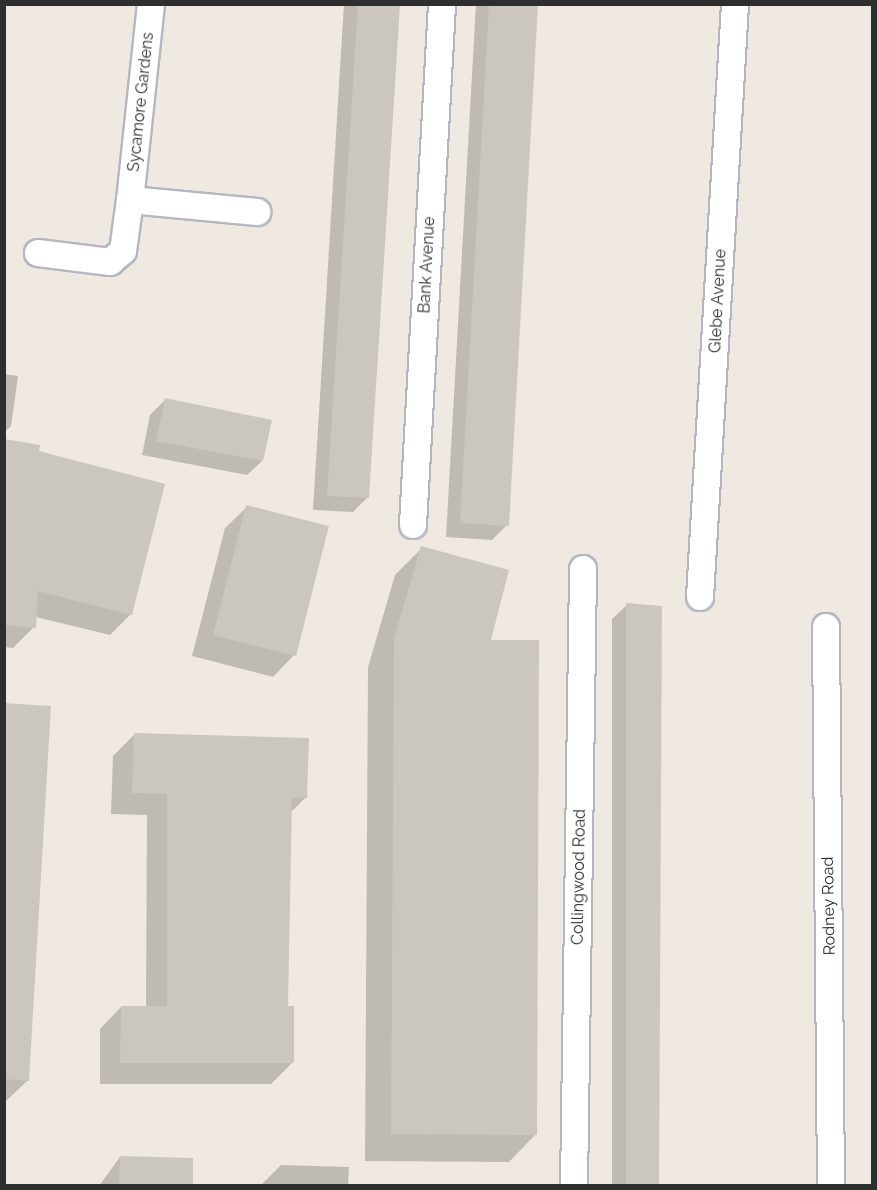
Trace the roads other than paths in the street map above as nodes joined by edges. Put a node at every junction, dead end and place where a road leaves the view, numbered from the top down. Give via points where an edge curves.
1 (152, 4) edge
2 (442, 4) edge
3 (735, 4) edge
4 (130, 200) junction
5 (256, 212) dead end
6 (38, 253) dead end
7 (413, 525) dead end
8 (583, 569) dead end
9 (700, 597) dead end
10 (826, 627) dead end
11 (574, 1185) edge
12 (831, 1185) edge

1 - 4 street, Sycamore Gardens
2 - 7 street, Bank Avenue
3 - 9 street, Glebe Avenue
4 - 5 street
4 - 6 street, Sycamore Gardens via 123,251 110,262
8 - 11 street, Collingwood Road
10 - 12 street, Rodney Road

